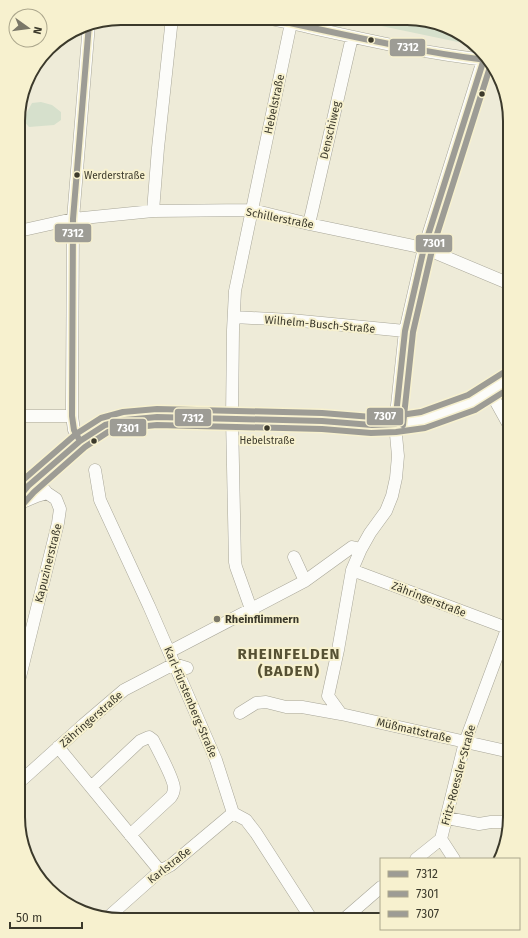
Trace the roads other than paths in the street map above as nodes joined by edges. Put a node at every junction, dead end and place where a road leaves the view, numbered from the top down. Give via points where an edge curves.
1 (171, 25) edge
2 (290, 25) edge
3 (299, 25) edge
4 (88, 31) edge
5 (352, 37) junction
6 (479, 58) edge
7 (484, 63) edge
8 (252, 210) junction
9 (153, 211) junction
10 (74, 219) junction
11 (309, 224) junction
12 (25, 230) edge
13 (424, 248) junction
14 (503, 281) edge
15 (234, 317) junction
16 (405, 332) junction
17 (503, 383) edge
18 (490, 391) junction
19 (503, 414) edge
20 (25, 416) edge
21 (72, 416) junction
22 (232, 418) junction
23 (395, 424) junction
24 (80, 441) junction
25 (95, 470) dead end
26 (28, 484) edge
27 (47, 493) junction
28 (25, 501) edge
29 (361, 549) junction
30 (294, 557) dead end
31 (352, 570) junction
32 (305, 581) junction
33 (252, 610) junction
34 (503, 622) edge
35 (503, 638) edge
36 (169, 652) junction
37 (25, 657) edge
38 (174, 664) junction
39 (187, 668) dead end
40 (240, 713) dead end
41 (341, 714) junction
42 (465, 742) junction
43 (58, 746) junction
44 (503, 750) edge
45 (25, 777) edge
46 (91, 787) junction
47 (234, 812) junction
48 (447, 818) junction
49 (503, 822) edge
50 (130, 835) junction
51 (441, 839) junction
52 (417, 858) edge
53 (453, 858) edge
54 (160, 871) junction
55 (380, 888) edge
56 (113, 912) edge
57 (307, 913) edge
58 (351, 913) edge

1 - 9 street
2 - 8 street, Hebelstraße
3 - 5 street
4 - 10 street
5 - 6 street via 416,50
5 - 11 street, Denschiweg
7 - 13 street
8 - 9 street, Schillerstraße
8 - 11 street, Schillerstraße
8 - 15 street, Hebelstraße via 235,291
9 - 10 street, Schillerstraße
10 - 12 street, Schillerstraße
10 - 21 street
11 - 13 street, Schillerstraße
13 - 14 street, Schillerstraße
13 - 16 street
15 - 16 street, Wilhelm-Busch-Straße
15 - 22 street, Hebelstraße
16 - 23 street
17 - 18 main road
18 - 19 street
18 - 23 main road via 472,402 423,420
20 - 21 street
21 - 24 street via 74,430
22 - 23 main road
22 - 24 main road via 157,417 125,420 106,425
22 - 33 street, Hebelstraße via 236,567
23 - 29 street via 398,456 392,496 386,511
24 - 26 main road
25 - 36 street, Karl-Fürstenberg-Straße via 100,500
26 - 27 street, Kapuzinerstraße
27 - 28 street
27 - 37 street, Kapuzinerstraße via 56,499 60,498 60,509
29 - 31 street
29 - 32 street via 352,547
30 - 32 street
31 - 34 street, Zähringerstraße
31 - 41 street via 328,696
32 - 33 street
33 - 36 street
35 - 42 street, Fritz-Roessler-Straße
36 - 38 street, Karl-Fürstenberg-Straße
38 - 39 street
38 - 43 street, Zähringerstraße via 124,690
38 - 47 street, Karl-Fürstenberg-Straße via 216,760
40 - 41 street, Müßmattstraße via 256,703 266,702
41 - 42 street, Müßmattstraße
42 - 44 street, Müßmattstraße
42 - 48 street, Fritz-Roessler-Straße
43 - 45 street, Zähringerstraße
43 - 46 street
46 - 50 street
46 - 50 street via 140,741 149,737 153,740 171,778 173,794
47 - 54 street, Karlstraße via 171,865
47 - 57 street via 246,820 256,833
48 - 49 street via 480,824
48 - 51 street, Fritz-Roessler-Straße
50 - 54 street
51 - 52 street
51 - 53 street
54 - 56 street, Karlstraße
55 - 58 street

